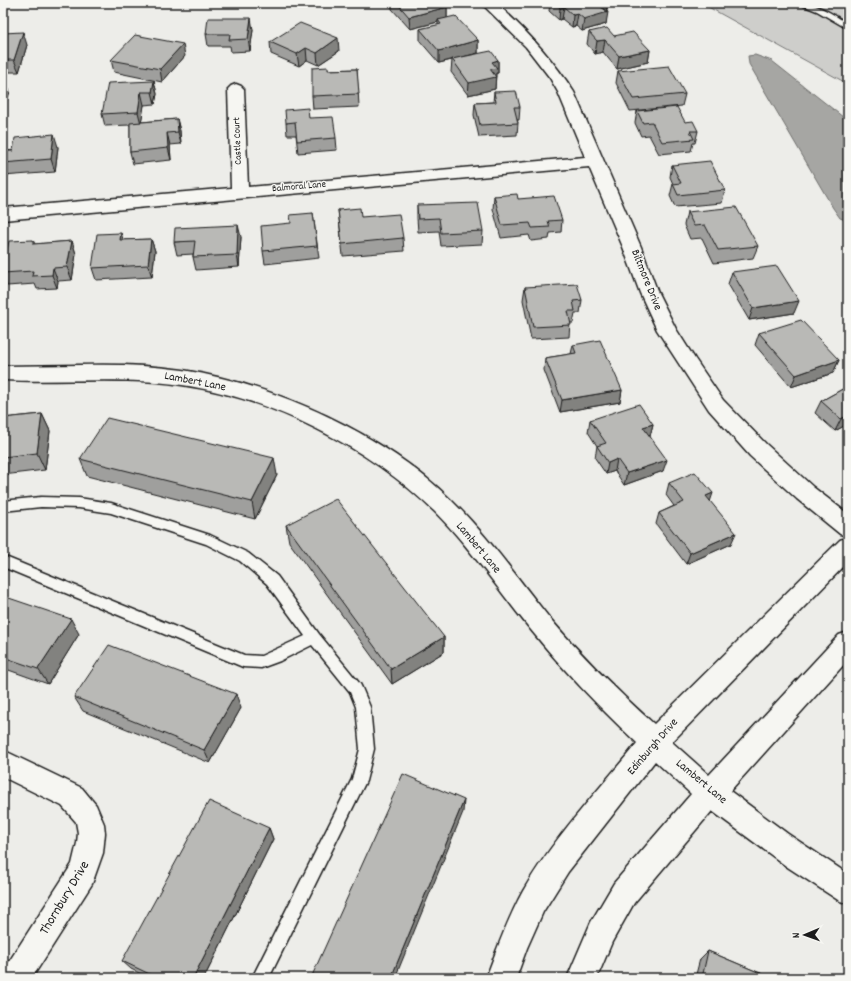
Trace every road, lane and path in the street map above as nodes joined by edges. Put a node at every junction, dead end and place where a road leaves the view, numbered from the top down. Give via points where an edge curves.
1 (488, 3) edge
2 (801, 3) edge
3 (848, 27) edge
4 (236, 89) dead end
5 (595, 161) junction
6 (240, 192) junction
7 (3, 214) edge
8 (3, 373) edge
9 (26, 375) junction
10 (3, 380) edge
11 (3, 506) edge
12 (848, 526) edge
13 (848, 547) edge
14 (3, 561) edge
15 (314, 638) junction
16 (848, 643) edge
17 (654, 742) junction
18 (3, 763) edge
19 (710, 793) junction
20 (848, 890) edge
21 (15, 978) edge
22 (260, 978) edge
23 (501, 978) edge
24 (582, 978) edge

1 - 5 street, Biltmore Drive via 528,40 557,77 566,92
2 - 3 lane via 820,9
4 - 6 street, Castle Court
5 - 6 street, Balmoral Lane
5 - 12 street, Biltmore Drive via 667,330 712,399 758,450 805,493
6 - 7 street, Balmoral Lane
8 - 9 street, Lambert Lane
9 - 10 street, Lambert Lane
9 - 17 street, Lambert Lane via 147,373 208,382 308,415 359,441 405,474 443,506 584,674
11 - 15 lane via 41,502 79,503 111,508 210,540 244,557 272,580
13 - 17 street, Edinburgh Drive
14 - 15 lane via 243,661 261,662
15 - 22 lane via 355,688 363,707 367,749 359,781
16 - 19 street
17 - 19 street, Lambert Lane
17 - 23 street, Edinburgh Drive via 558,862 533,902
18 - 21 street, Thornbury Drive via 71,797 89,820 92,838 89,857 82,874
19 - 20 street, Lambert Lane via 810,866
19 - 24 street via 624,893 602,932

